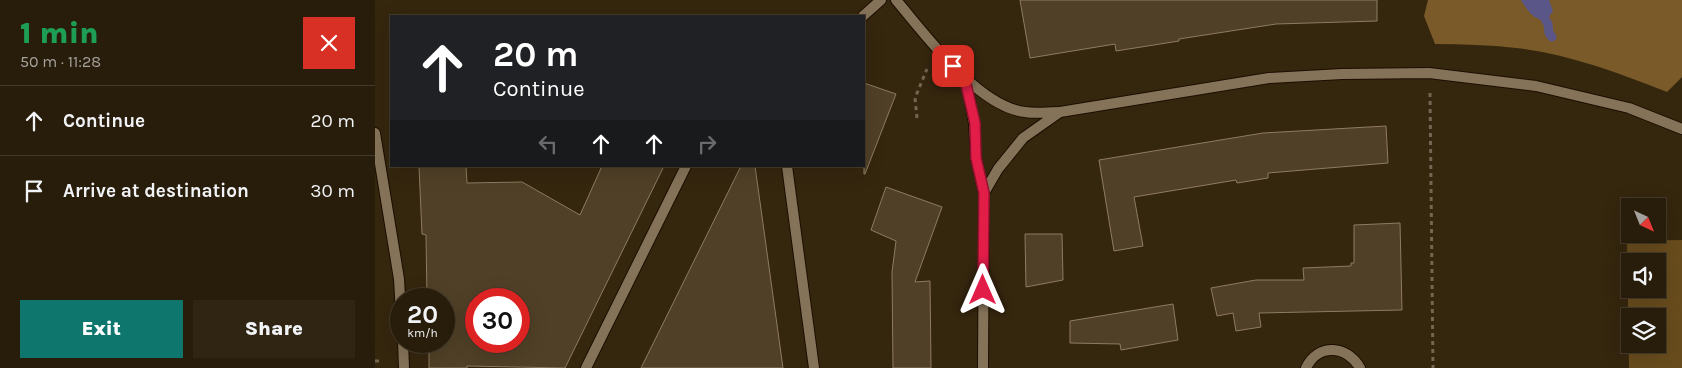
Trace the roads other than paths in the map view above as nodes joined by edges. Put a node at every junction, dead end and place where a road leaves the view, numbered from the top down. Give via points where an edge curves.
1 (881, 0) edge
2 (896, 0) edge
3 (864, 15) edge
4 (965, 80) junction
5 (1060, 112) junction
6 (1682, 129) edge
7 (375, 133) edge
8 (686, 167) edge
9 (787, 167) edge
10 (984, 193) junction
11 (400, 288) edge
12 (403, 353) edge
13 (404, 368) edge
14 (586, 368) edge
15 (814, 368) edge
16 (983, 368) edge
17 (1306, 368) edge
18 (1360, 368) edge

1 - 3 street
2 - 4 street
4 - 5 street via 997,102 1023,112
4 - 10 street via 975,123 976,158
5 - 6 street via 1269,78 1429,73 1536,86 1629,108
5 - 10 street via 1023,138
7 - 11 street
8 - 14 street
9 - 15 street
10 - 16 street
12 - 13 street
17 - 18 street via 1319,353 1331,350 1344,352

